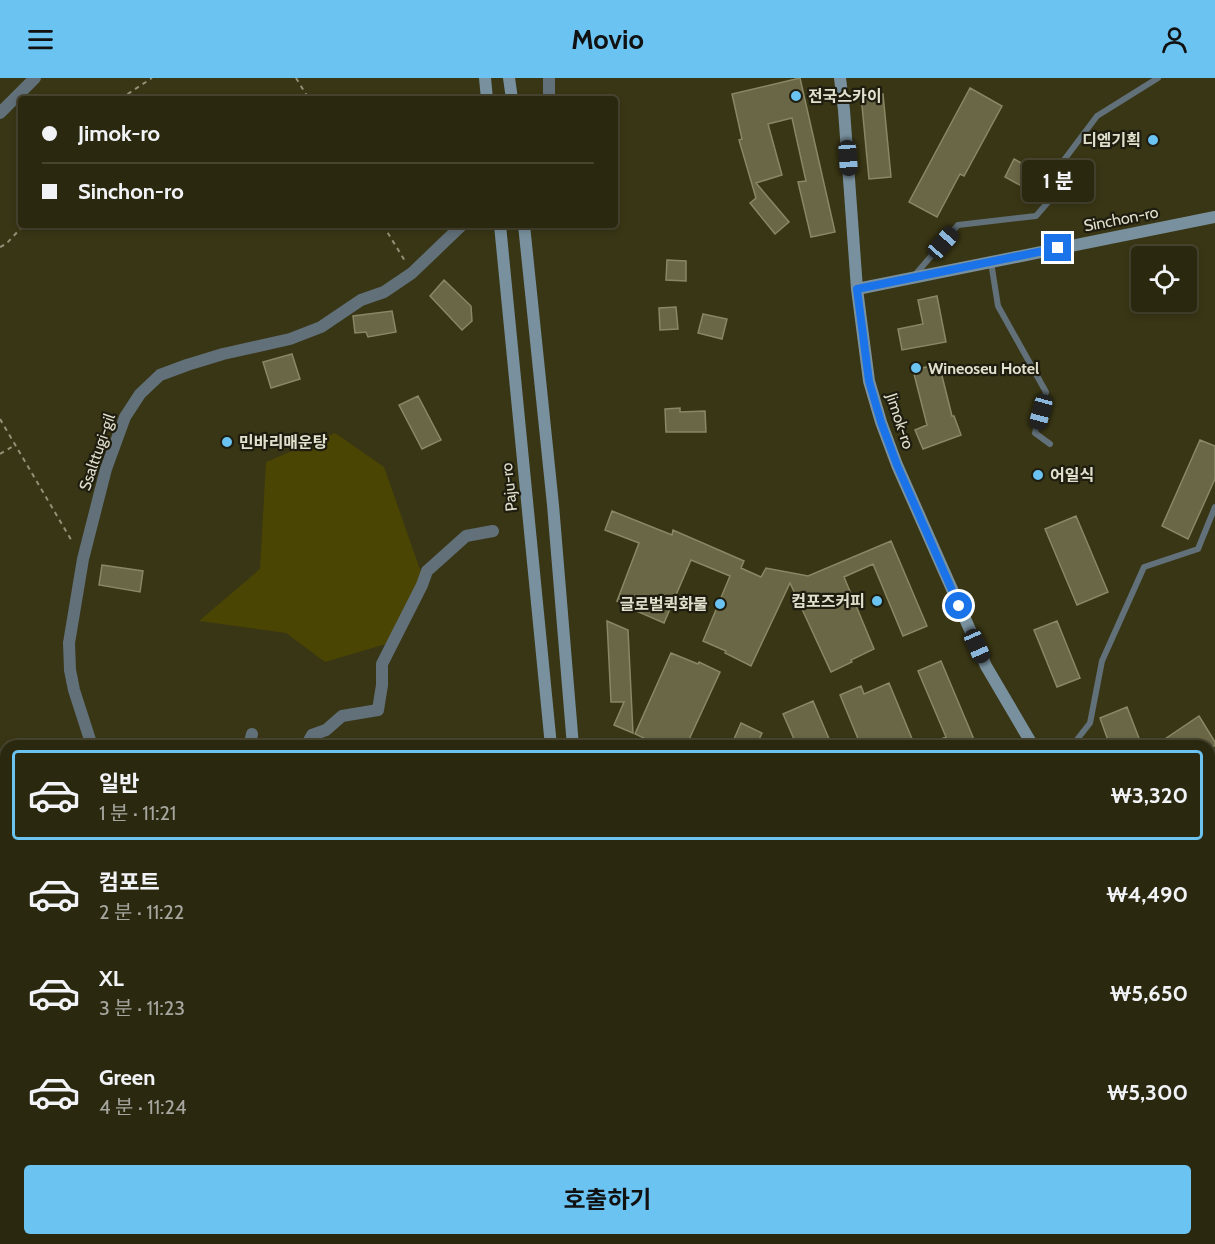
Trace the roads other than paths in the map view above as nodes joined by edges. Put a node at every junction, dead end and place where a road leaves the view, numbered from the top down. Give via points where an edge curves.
1 (35, 78) edge
2 (485, 78) edge
3 (509, 78) edge
4 (549, 78) edge
5 (840, 78) edge
6 (1158, 78) edge
7 (487, 96) edge
8 (512, 96) edge
9 (549, 96) edge
10 (2, 108) edge
11 (1215, 217) edge
12 (459, 228) edge
13 (500, 228) edge
14 (524, 228) edge
15 (991, 262) junction
16 (913, 278) junction
17 (857, 289) junction
18 (1050, 444) dead end
19 (1215, 507) edge
20 (493, 531) dead end
21 (90, 740) edge
22 (309, 740) edge
23 (551, 740) edge
24 (574, 740) edge
25 (1029, 740) edge
26 (1077, 740) edge

1 - 10 street
2 - 7 main road
3 - 8 main road
4 - 9 street
5 - 17 main road, Jimok-ro
6 - 16 lane via 1096,116 1064,160 1049,201 1036,216 958,225
11 - 15 main road, Sinchon-ro
12 - 21 street, Ssalttugi-gil via 412,273 321,327 160,375 140,394 125,417 106,469 83,559 69,643 74,690
13 - 23 main road, Paju-ro
14 - 24 main road
15 - 16 main road, Sinchon-ro
15 - 18 lane via 998,306 1046,392 1035,433
16 - 17 main road, Sinchon-ro
17 - 25 main road, Jimok-ro via 869,381 897,465 986,666
19 - 26 lane via 1198,549 1144,567 1102,661 1090,723
20 - 22 street via 466,536 427,571 382,664 378,710 342,716

